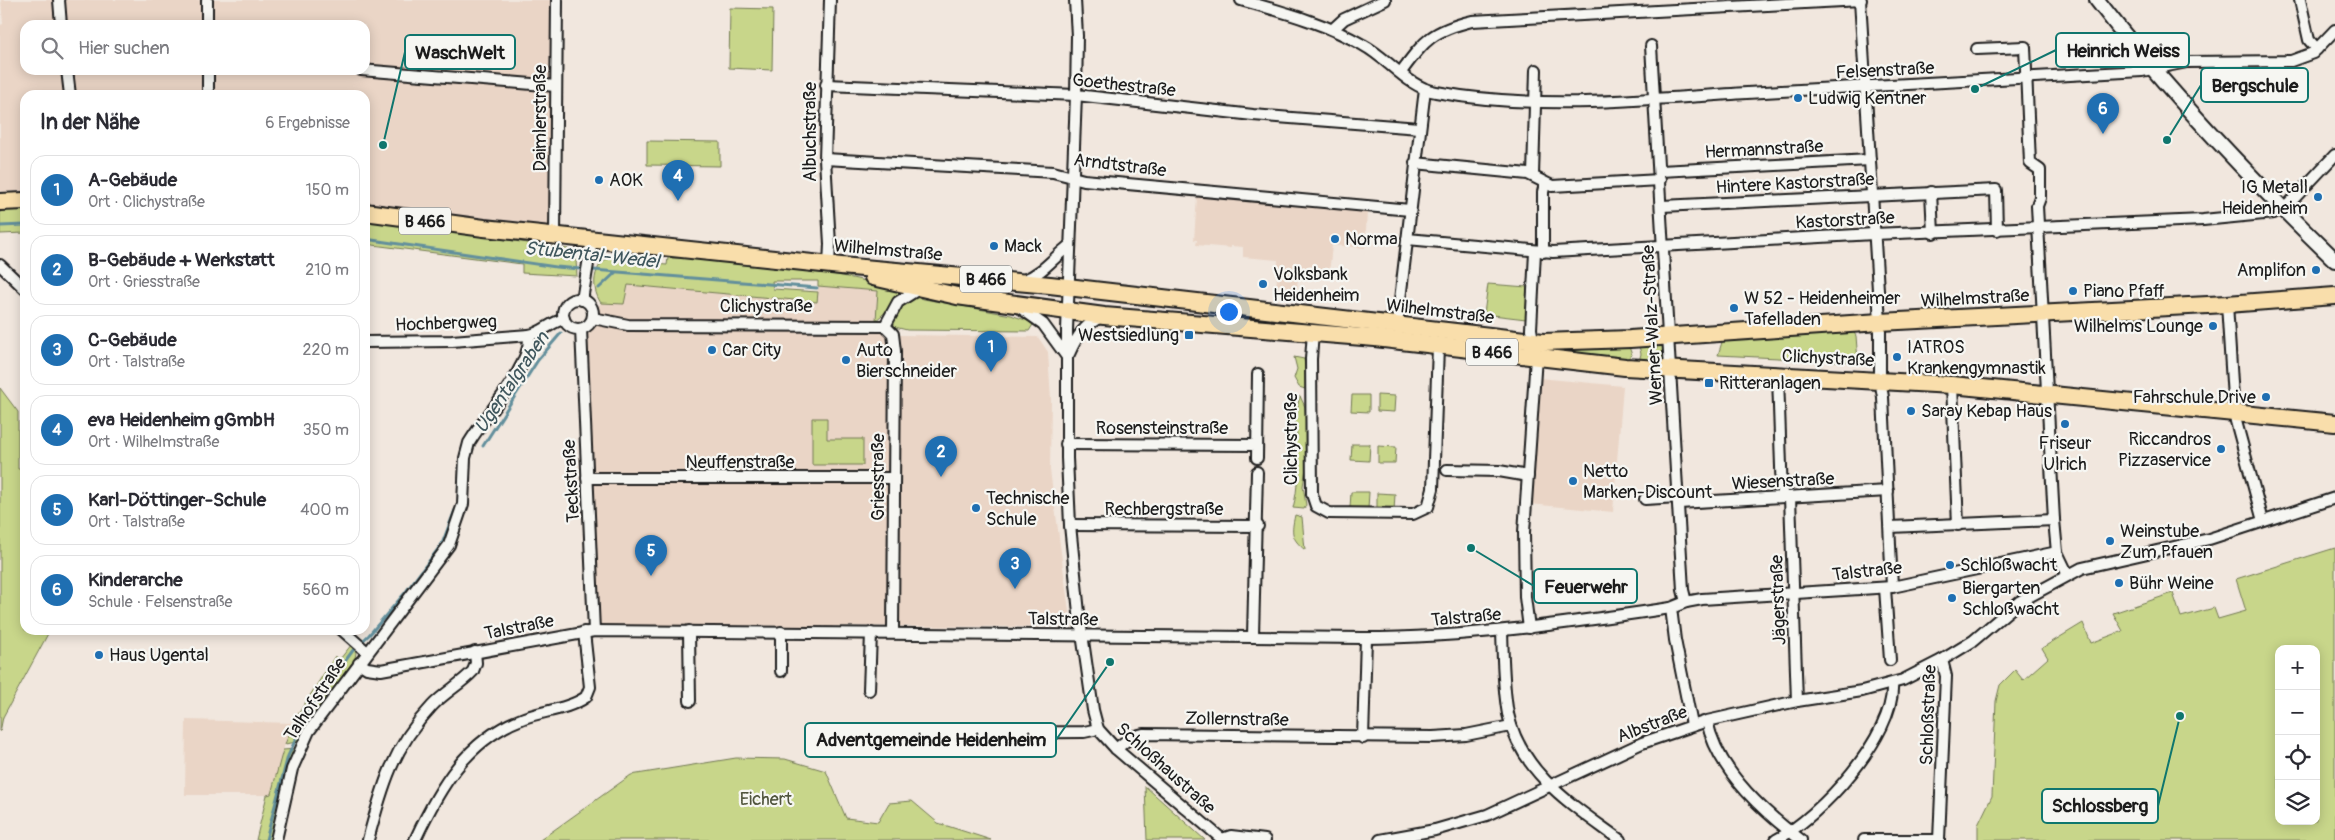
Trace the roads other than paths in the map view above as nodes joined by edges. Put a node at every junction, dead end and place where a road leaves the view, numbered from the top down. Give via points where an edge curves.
1 (59, 0) edge
2 (207, 0) edge
3 (557, 0) edge
4 (830, 0) edge
5 (1075, 0) edge
6 (1241, 0) edge
7 (1385, 0) edge
8 (1861, 0) edge
9 (2097, 0) edge
10 (2300, 0) edge
11 (61, 20) edge
12 (207, 20) edge
13 (1333, 29) junction
14 (2335, 30) edge
15 (1652, 46) dead end
16 (2317, 48) junction
17 (1978, 49) dead end
18 (1536, 70) dead end
19 (2154, 70) junction
20 (370, 71) edge
21 (1400, 72) junction
22 (68, 75) edge
23 (208, 75) edge
24 (2027, 78) junction
25 (826, 85) junction
26 (556, 86) junction
27 (1865, 87) junction
28 (1425, 89) junction
29 (69, 90) edge
30 (208, 90) edge
31 (1076, 96) junction
32 (1655, 98) junction
33 (1536, 103) junction
34 (1419, 128) junction
35 (2335, 155) edge
36 (825, 159) junction
37 (1870, 160) junction
38 (1415, 162) junction
39 (1533, 175) junction
40 (1660, 176) junction
41 (1074, 178) junction
42 (1545, 184) junction
43 (1931, 192) junction
44 (1872, 195) junction
45 (20, 201) edge
46 (0, 202) edge
47 (1662, 206) junction
48 (2285, 208) junction
49 (1410, 210) junction
50 (370, 213) edge
51 (2039, 228) junction
52 (1997, 230) junction
53 (1933, 233) junction
54 (1874, 234) junction
55 (555, 236) junction
56 (1407, 239) junction
57 (592, 240) junction
58 (1070, 245) junction
59 (1664, 247) junction
60 (1539, 252) junction
61 (2335, 260) edge
62 (0, 264) edge
63 (835, 265) junction
64 (1019, 282) junction
65 (20, 284) edge
66 (921, 288) junction
67 (1068, 288) junction
68 (2335, 296) edge
69 (582, 300) junction
70 (1014, 304) junction
71 (2228, 304) junction
72 (1068, 312) junction
73 (2043, 314) junction
74 (1104, 316) junction
75 (593, 318) junction
76 (564, 319) junction
77 (1880, 322) junction
78 (1397, 325) junction
79 (885, 326) junction
80 (581, 329) junction
81 (1313, 332) junction
82 (528, 335) junction
83 (1668, 337) junction
84 (1630, 339) junction
85 (370, 342) edge
86 (1438, 346) junction
87 (1535, 350) junction
88 (1068, 358) junction
89 (1625, 367) junction
90 (1670, 370) junction
91 (1258, 374) dead end
92 (1778, 376) junction
93 (1880, 380) junction
94 (1952, 385) junction
95 (2047, 394) junction
96 (2234, 414) junction
97 (2335, 423) edge
98 (1066, 444) junction
99 (1257, 444) junction
100 (1257, 458) dead end
101 (1447, 470) dead end
102 (1257, 472) dead end
103 (1528, 476) junction
104 (587, 478) junction
105 (894, 478) junction
106 (1888, 491) junction
107 (1786, 497) junction
108 (2335, 498) edge
109 (1645, 499) dead end
110 (1679, 500) junction
111 (2054, 520) junction
112 (2264, 521) junction
113 (1070, 525) junction
114 (1958, 525) junction
115 (1258, 526) junction
116 (1890, 527) junction
117 (2057, 552) junction
118 (2068, 576) junction
119 (1889, 587) junction
120 (1794, 594) junction
121 (1686, 602) junction
122 (1671, 608) junction
123 (1529, 628) junction
124 (1502, 630) junction
125 (589, 631) junction
126 (689, 631) junction
127 (781, 632) junction
128 (871, 633) junction
129 (893, 633) junction
130 (348, 635) edge
131 (1081, 635) junction
132 (1253, 636) junction
133 (1366, 638) junction
134 (365, 650) junction
135 (475, 652) junction
136 (1890, 660) dead end
137 (1942, 660) junction
138 (359, 663) junction
139 (781, 671) dead end
140 (1892, 684) junction
141 (869, 690) dead end
142 (690, 701) dead end
143 (1797, 701) junction
144 (1707, 721) junction
145 (1692, 725) junction
146 (1511, 726) junction
147 (1098, 729) junction
148 (908, 733) dead end
149 (1363, 738) junction
150 (1116, 749) junction
151 (1549, 786) junction
152 (1791, 832) junction
153 (276, 840) edge
154 (368, 840) edge
155 (414, 840) edge
156 (1222, 840) edge
157 (1265, 840) edge
158 (1380, 840) edge
159 (1620, 840) edge
160 (1776, 840) edge
161 (1801, 840) edge
162 (1864, 840) edge
163 (1939, 840) edge

1 - 11 street
2 - 12 street
3 - 26 street, Daimlerstraße
4 - 25 street, Albuchstraße
5 - 31 street, Schloßhaustraße
6 - 13 street
7 - 13 street via 1344,19
8 - 21 street via 1472,21 1447,28 1427,39
8 - 27 street
9 - 19 street
10 - 16 street via 2309,40
13 - 21 street via 1373,50
14 - 16 street, Felsenstraße
15 - 32 street, Werner-Walz-Straße
16 - 19 street, Felsenstraße via 2290,61 2187,62
17 - 24 street via 2025,47
18 - 33 street
19 - 24 street, Felsenstraße
19 - 48 street
20 - 26 street
21 - 28 street
22 - 29 street
23 - 30 street
24 - 27 street, Felsenstraße
24 - 51 street via 2030,163 2040,170
25 - 31 street, Goethestraße
25 - 36 street, Albuchstraße
26 - 55 street, Daimlerstraße
27 - 32 street, Felsenstraße
27 - 37 street
28 - 33 street, Felsenstraße
28 - 34 street
31 - 34 street, Goethestraße
31 - 41 street, Schloßhaustraße
32 - 33 street, Felsenstraße
32 - 40 street, Werner-Walz-Straße
33 - 39 street
34 - 38 street
35 - 48 street
36 - 41 street, Arndtstraße via 1058,172
36 - 63 street, Albuchstraße via 830,244
37 - 40 street, Hermannstraße
37 - 44 street
38 - 39 street
38 - 49 street
39 - 42 street
40 - 42 street, Hermannstraße via 1556,186
40 - 47 street, Werner-Walz-Straße
41 - 49 street, Arndtstraße
41 - 58 street, Schloßhaustraße
42 - 60 street
43 - 44 street, Hintere Kastorstraße
43 - 52 street, Hintere Kastorstraße via 1996,190
43 - 53 street
44 - 47 street, Hintere Kastorstraße
44 - 54 street
45 - 46 main road
47 - 59 street, Werner-Walz-Straße
48 - 51 street, Kastorstraße via 2274,213 2203,220
48 - 61 street
49 - 56 street
50 - 55 main road, Wilhelmstraße / B 466
51 - 52 street, Kastorstraße
51 - 73 street
52 - 53 street, Kastorstraße
53 - 54 street, Kastorstraße
54 - 59 street, Kastorstraße
54 - 77 street
55 - 57 main road, Wilhelmstraße / B 466
56 - 60 street, Kastorstraße
56 - 78 street
57 - 63 main road, Wilhelmstraße / B 466
57 - 69 street
58 - 64 street via 1041,271
58 - 67 street, Schloßhaustraße
59 - 60 street, Kastorstraße
59 - 83 street, Werner-Walz-Straße
60 - 87 street via 1531,323
62 - 65 street
63 - 64 main road, Wilhelmstraße / B 466
63 - 66 main road, Clichystraße / B 466
64 - 67 main road, Wilhelmstraße / B 466
66 - 70 main road, Clichystraße / B 466
66 - 79 street via 898,302
67 - 72 street, Schloßhaustraße
67 - 78 main road, Wilhelmstraße / B 466
68 - 71 main road, Wilhelmstraße / B 466
69 - 75 street via 591,307
69 - 76 street via 566,306
70 - 72 main road, Clichystraße / B 466
70 - 88 street via 1042,324
71 - 73 main road, Wilhelmstraße / B 466
71 - 96 street
72 - 74 main road, Clichystraße / B 466
72 - 88 street, Schloßhaustraße
73 - 77 main road, Wilhelmstraße / B 466
73 - 95 street
74 - 81 main road, Clichystraße / B 466
74 - 88 street, Schloßhaustraße via 1090,322 1078,334
75 - 79 street, Clichystraße via 628,325
75 - 80 street
76 - 80 street via 571,327
76 - 82 street
77 - 83 main road, Wilhelmstraße / B 466
77 - 93 street
78 - 87 main road, Wilhelmstraße / B 466
79 - 105 street, Griesstraße via 894,337
80 - 104 street, Teckstraße
81 - 86 main road, Clichystraße / B 466
81 - 86 street, Clichystraße via 1312,494 1316,506 1330,513 1413,514 1424,510 1431,502
82 - 85 street, Hochbergweg via 452,341
82 - 134 street, Talhofstraße via 529,346 522,363 469,444 465,458 463,504 449,545
83 - 84 main road, Wilhelmstraße / B 466
83 - 90 street, Werner-Walz-Straße
84 - 87 main road, Wilhelmstraße / B 466
84 - 89 main road via 1637,354
86 - 87 main road, Clichystraße / B 466
87 - 89 main road, Clichystraße / B 466
87 - 103 street
88 - 98 street, Schloßhaustraße
89 - 90 main road, Clichystraße / B 466
90 - 92 main road, Clichystraße / B 466
90 - 110 street, Werner-Walz-Straße
91 - 99 street
92 - 93 main road, Clichystraße / B 466
92 - 107 street, Jägerstraße
93 - 94 main road, Clichystraße / B 466
93 - 106 street
94 - 95 main road, Clichystraße / B 466
94 - 114 street
95 - 96 main road, Clichystraße / B 466
95 - 111 street
96 - 97 main road, Clichystraße / B 466
96 - 112 street
98 - 99 street, Rosensteinstraße
98 - 113 street, Schloßhaustraße
99 - 100 street
101 - 103 street via 1499,471
102 - 115 street
103 - 123 street via 1524,574
104 - 105 street, Neuffenstraße
104 - 125 street, Teckstraße
105 - 129 street, Griesstraße
106 - 107 street, Wiesenstraße
106 - 116 street
107 - 110 street, Wiesenstraße
107 - 120 street, Jägerstraße
108 - 112 street, Schloßstraße
109 - 110 street, Wiesenstraße
110 - 121 street, Werner-Walz-Straße
111 - 114 street
111 - 117 street
112 - 118 street, Schloßstraße via 2209,538 2089,566
113 - 115 street, Rechbergstraße
113 - 131 street, Schloßhaustraße
114 - 116 street
115 - 132 street
116 - 119 street
117 - 118 street
117 - 119 street, Talstraße
118 - 137 street, Schloßstraße via 2019,602 1972,641
119 - 120 street, Talstraße
119 - 136 street
120 - 121 street, Talstraße
120 - 143 street, Jägerstraße
121 - 122 street, Talstraße
122 - 123 street, Talstraße
122 - 145 street
123 - 124 street, Talstraße
124 - 133 street, Talstraße via 1418,638
124 - 146 street via 1506,704
125 - 126 street, Talstraße
125 - 135 street, Talstraße
125 - 155 street, Teckstraße via 590,687 586,697 511,723 479,743 449,776
126 - 127 street, Talstraße
126 - 142 street
127 - 128 street, Talstraße
127 - 139 street
128 - 129 street, Talstraße
128 - 141 street
129 - 131 street, Talstraße
130 - 134 street
131 - 132 street, Talstraße
131 - 147 street, Schloßhaustraße
132 - 133 street, Talstraße
133 - 149 street
134 - 138 street, Talhofstraße
135 - 138 street, Talstraße via 381,670 371,670
135 - 154 street via 473,671 432,707 400,747 384,783
137 - 140 street, Albstraße
137 - 163 street, Schloßstraße via 1946,676
138 - 153 street, Talhofstraße via 322,712 298,753 289,778
140 - 143 street, Albstraße
140 - 152 street via 1892,698 1886,714 1855,767 1827,802
143 - 144 street, Albstraße
144 - 145 street, Albstraße
144 - 152 street via 1711,737 1734,776 1758,804
145 - 151 street, Albstraße via 1642,743
146 - 149 street, Zollernstraße via 1453,736
146 - 151 street via 1525,756
147 - 148 street via 1084,732
147 - 150 street, Schloßhaustraße
149 - 150 street, Zollernstraße via 1143,734 1131,737
150 - 156 street, Schloßhaustraße
151 - 158 street, Albstraße via 1516,803 1470,820
151 - 159 street
152 - 160 street
152 - 161 street
156 - 157 street via 1232,836
162 - 163 street

